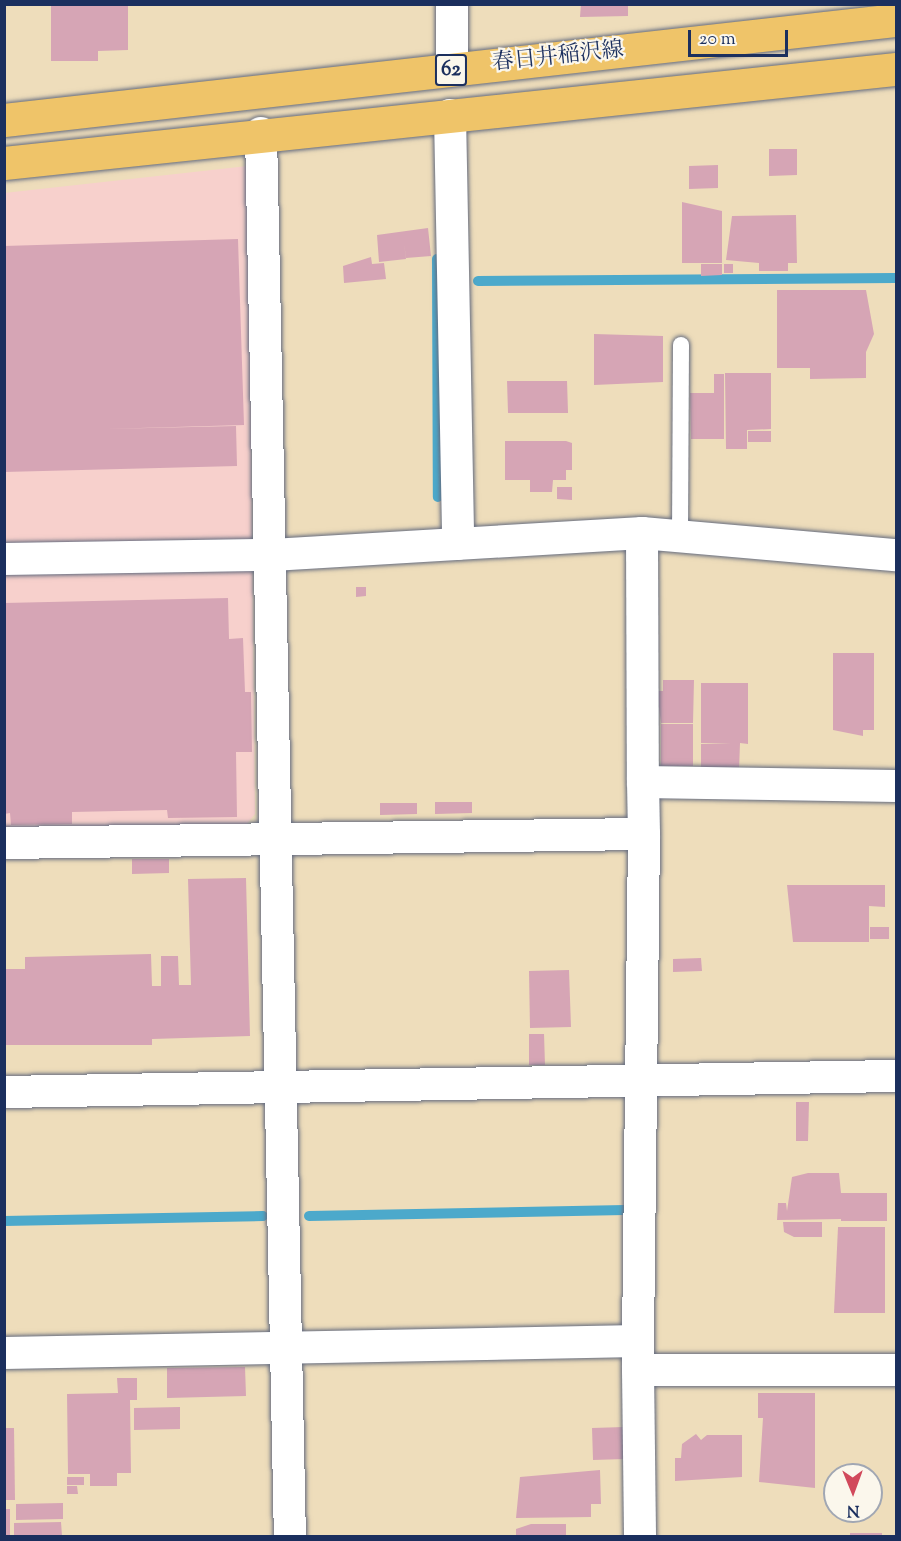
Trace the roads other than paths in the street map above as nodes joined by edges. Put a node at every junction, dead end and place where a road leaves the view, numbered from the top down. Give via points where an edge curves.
1 (452, 4) edge
2 (897, 20) edge
3 (897, 69) edge
4 (452, 70) junction
5 (450, 116) junction
6 (4, 120) edge
7 (261, 133) junction
8 (4, 163) edge
9 (681, 345) dead end
10 (642, 533) junction
11 (680, 535) junction
12 (458, 544) junction
13 (272, 555) junction
14 (897, 555) edge
15 (4, 559) edge
16 (643, 782) junction
17 (897, 786) edge
18 (644, 834) junction
19 (273, 839) junction
20 (4, 843) edge
21 (897, 1076) edge
22 (645, 1081) junction
23 (279, 1087) junction
24 (4, 1092) edge
25 (285, 1348) junction
26 (4, 1353) edge
27 (638, 1356) junction
28 (897, 1370) edge
29 (290, 1536) edge
30 (640, 1536) edge

1 - 4 street
2 - 4 main road, 春日井稲沢線 / 62
3 - 5 main road, 春日井稲沢線 / 62
4 - 6 main road, 春日井稲沢線 / 62
5 - 7 main road, 春日井稲沢線 / 62
5 - 12 street
7 - 8 main road, 春日井稲沢線 / 62
7 - 13 street
9 - 11 lane
10 - 11 street
10 - 12 street
10 - 16 street
11 - 14 street
12 - 13 street
13 - 15 street
13 - 19 street
16 - 17 street
16 - 18 street
18 - 19 street
18 - 22 street
19 - 20 street
19 - 23 street
21 - 22 street
22 - 23 street
22 - 27 street
23 - 24 street
23 - 25 street
25 - 26 street
25 - 27 street
25 - 29 street
27 - 28 street
27 - 30 street

